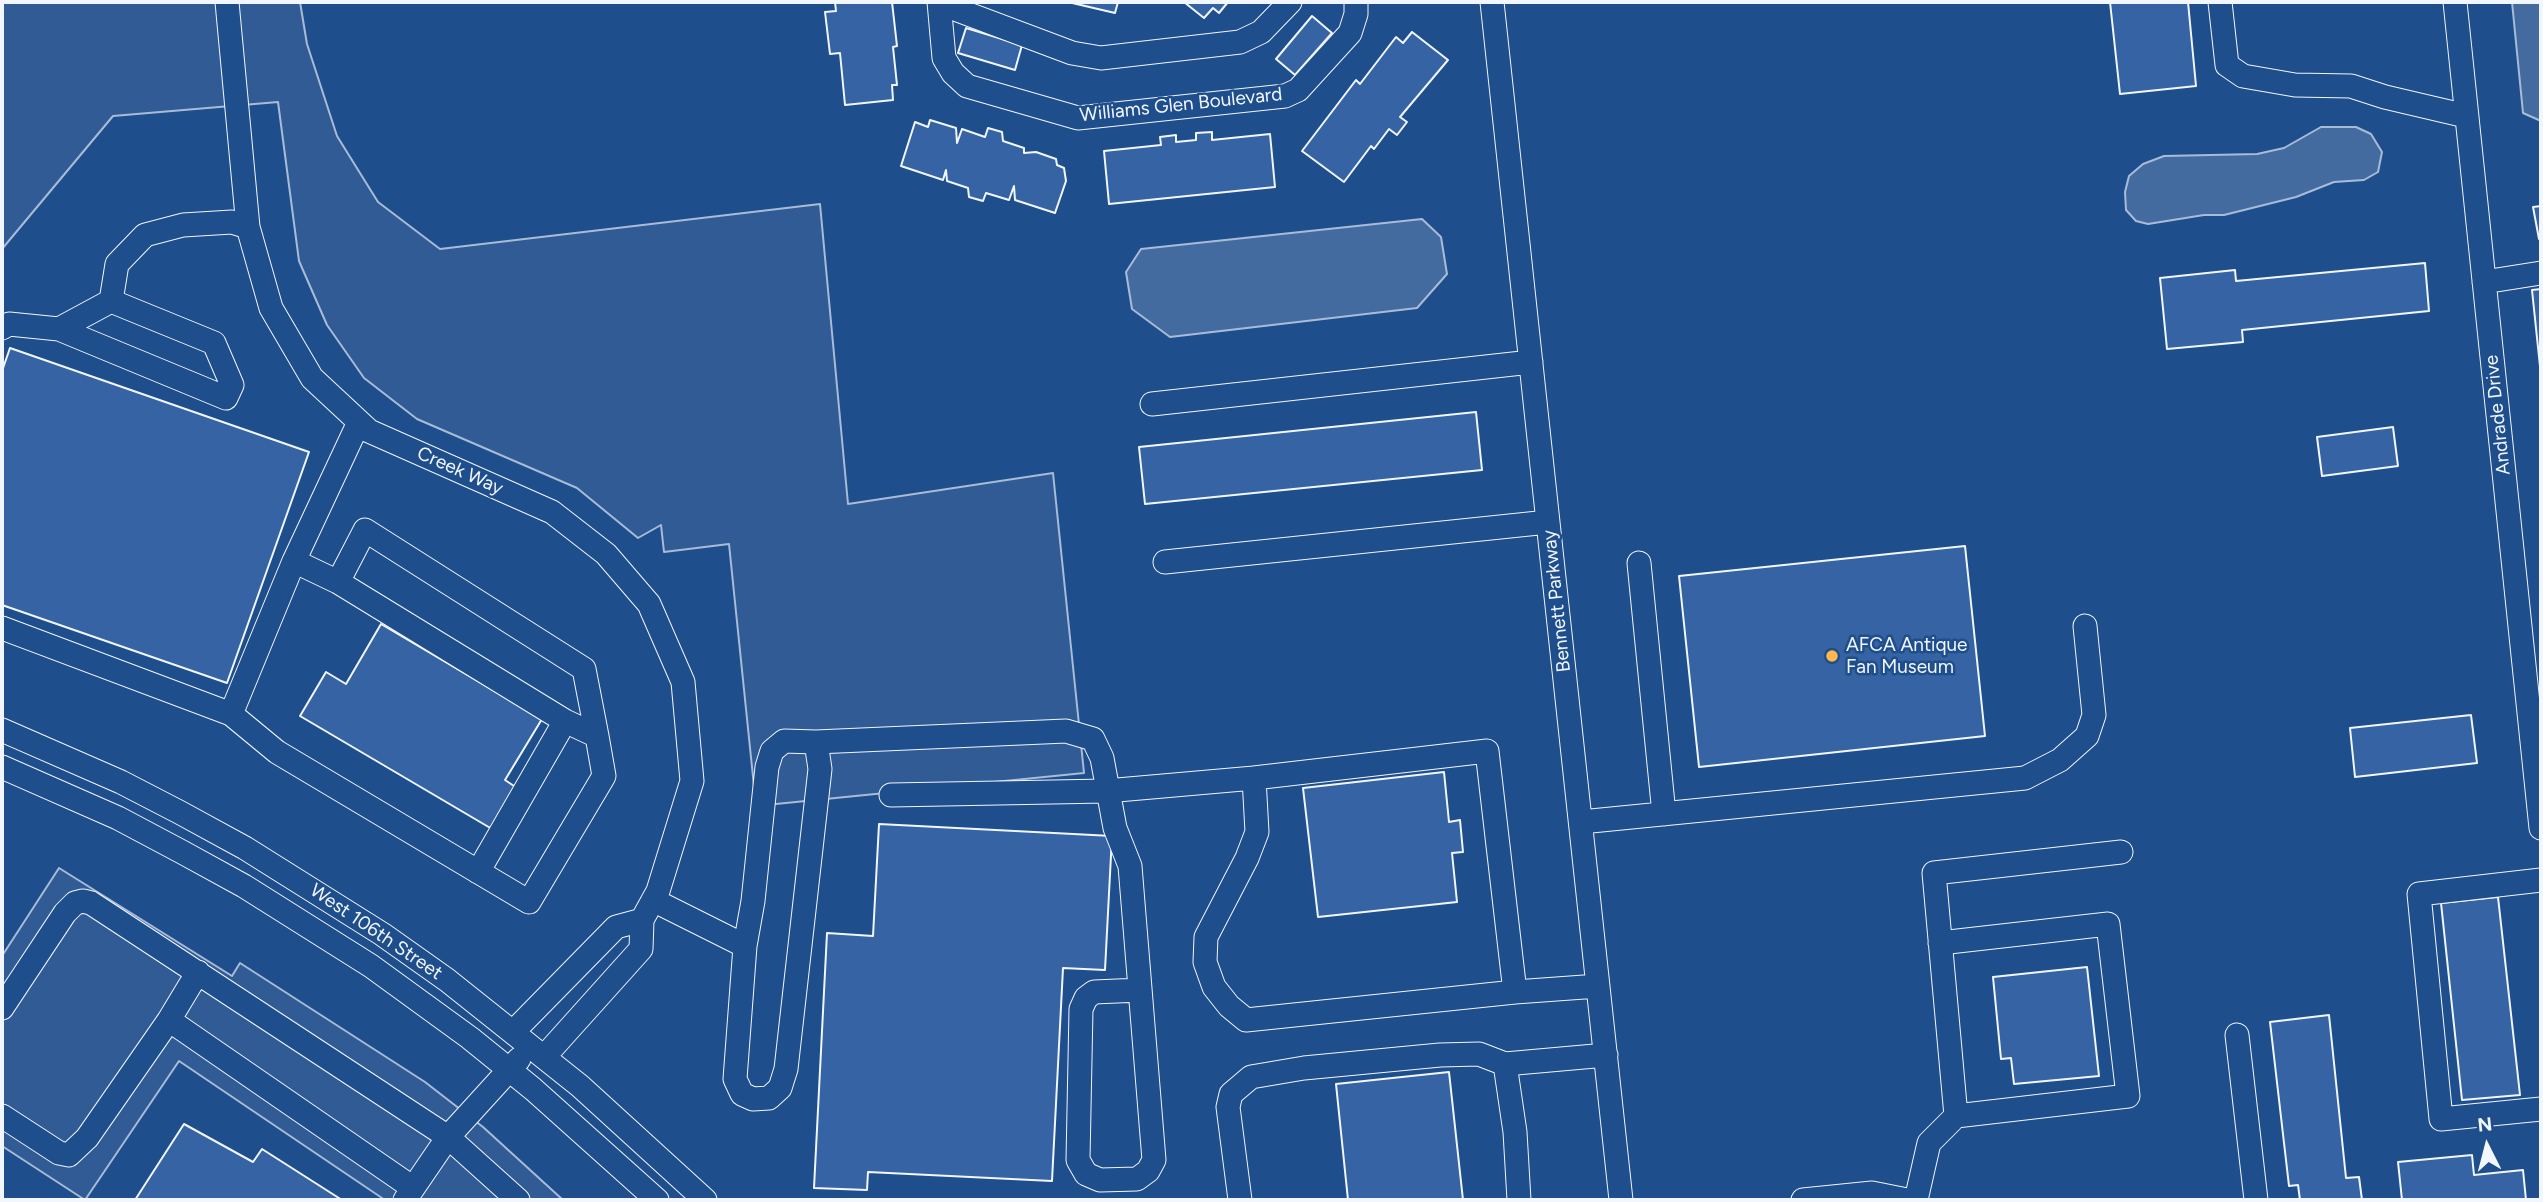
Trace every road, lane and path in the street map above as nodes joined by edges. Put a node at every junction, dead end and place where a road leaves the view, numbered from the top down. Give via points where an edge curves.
1 (226, 2) edge
2 (939, 2) edge
3 (1290, 2) edge
4 (1356, 2) edge
5 (1492, 2) edge
6 (2220, 2) edge
7 (2455, 2) edge
8 (2466, 116) junction
9 (248, 227) junction
10 (2541, 273) edge
11 (2484, 282) junction
12 (111, 301) junction
13 (2, 328) edge
14 (59, 329) junction
15 (1531, 362) junction
16 (1152, 404) dead end
17 (359, 422) junction
18 (1548, 522) junction
19 (294, 561) junction
20 (1166, 562) dead end
21 (1639, 563) dead end
22 (338, 582) junction
23 (2085, 626) dead end
24 (2, 628) edge
25 (230, 714) junction
26 (565, 721) junction
27 (2, 730) edge
28 (597, 736) junction
29 (816, 742) junction
30 (2, 767) edge
31 (1254, 778) junction
32 (1106, 790) junction
33 (891, 795) dead end
34 (1664, 814) junction
35 (1581, 822) junction
36 (2541, 828) edge
37 (2121, 852) dead end
38 (478, 872) junction
39 (2541, 880) edge
40 (653, 900) junction
41 (642, 920) junction
42 (1940, 943) junction
43 (745, 946) junction
44 (198, 972) junction
45 (1598, 986) junction
46 (1140, 990) junction
47 (1515, 992) junction
48 (2, 1009) edge
49 (169, 1020) junction
50 (2238, 1035) dead end
51 (530, 1045) junction
52 (1606, 1055) junction
53 (1505, 1064) junction
54 (509, 1070) junction
55 (2541, 1108) edge
56 (2, 1116) edge
57 (1956, 1116) junction
58 (448, 1137) junction
59 (409, 1194) edge
60 (518, 1200) edge
61 (657, 1200) edge
62 (705, 1200) edge
63 (1240, 1200) edge
64 (1519, 1200) edge
65 (1621, 1200) edge
66 (1803, 1200) edge
67 (1907, 1200) edge
68 (1916, 1200) edge
69 (2256, 1200) edge

1 - 9 street, Creek Way
2 - 3 street, Williams Glen Boulevard via 1072,52 1101,58 1240,42 1261,32
2 - 4 street, Williams Glen Boulevard via 944,58 967,86 1078,118 1285,96 1298,90 1350,33
5 - 15 street, Bennett Parkway
6 - 8 street via 2227,65 2243,76 2295,85 2351,86
7 - 8 street, Andrade Drive
8 - 11 street, Andrade Drive
9 - 12 street via 232,222 183,225 145,235 117,264
9 - 17 street, Creek Way via 271,308 312,378
10 - 11 street
11 - 36 street, Andrade Drive
12 - 14 street
12 - 14 street via 214,343 232,385 226,398
13 - 14 street via 9,324
15 - 16 street
15 - 18 street, Bennett Parkway
17 - 19 street
17 - 40 street, Creek Way via 369,431 552,512 606,554 649,604 683,682 692,781
18 - 20 street
18 - 35 street, Bennett Parkway
19 - 22 street
19 - 25 street
21 - 34 street
22 - 26 street
22 - 28 street via 365,530 584,669
23 - 34 street via 2094,715 2087,736 2060,760 2025,778
24 - 25 street
25 - 38 street via 277,752
26 - 28 street
26 - 38 street
27 - 51 street, West 106th Street via 121,782 245,848 382,934
28 - 38 street via 604,776 529,902
29 - 32 street via 1066,732 1093,739 1102,758
29 - 43 street via 785,741 772,751
29 - 43 street via 820,769 786,1069 780,1088 769,1098 742,1094 735,1079
30 - 54 street, West 106th Street via 118,818 244,886 371,967
31 - 32 street
31 - 47 street via 1487,751
31 - 47 street via 1257,832 1206,937 1205,962 1214,987 1246,1020
32 - 33 street
32 - 46 street via 1130,866
34 - 35 street
35 - 45 street, Bennett Parkway
37 - 42 street via 1934,873
39 - 55 street via 2420,894 2441,1119
40 - 41 street, Creek Way
40 - 43 street
41 - 51 street via 617,927
41 - 51 street, Creek Way via 641,950
42 - 57 street
42 - 57 street via 2108,924 2128,1096
44 - 48 street via 83,901 65,913
44 - 49 street
44 - 58 street
45 - 47 street
45 - 52 street, Bennett Parkway
46 - 46 street via 1154,1160 1137,1179 1100,1180 1086,1174 1077,1160 1081,1009 1094,992
49 - 56 street via 87,1139 69,1155
49 - 59 street
50 - 69 street
51 - 54 street
51 - 62 street, West 106th Street
52 - 53 street
52 - 65 street, Bennett Parkway
53 - 63 street via 1479,1054 1440,1055 1251,1077 1231,1094 1228,1107
53 - 64 street
54 - 58 street
54 - 61 street, West 106th Street
57 - 68 street via 1929,1143
58 - 59 street
58 - 60 street
66 - 67 street via 1872,1194

